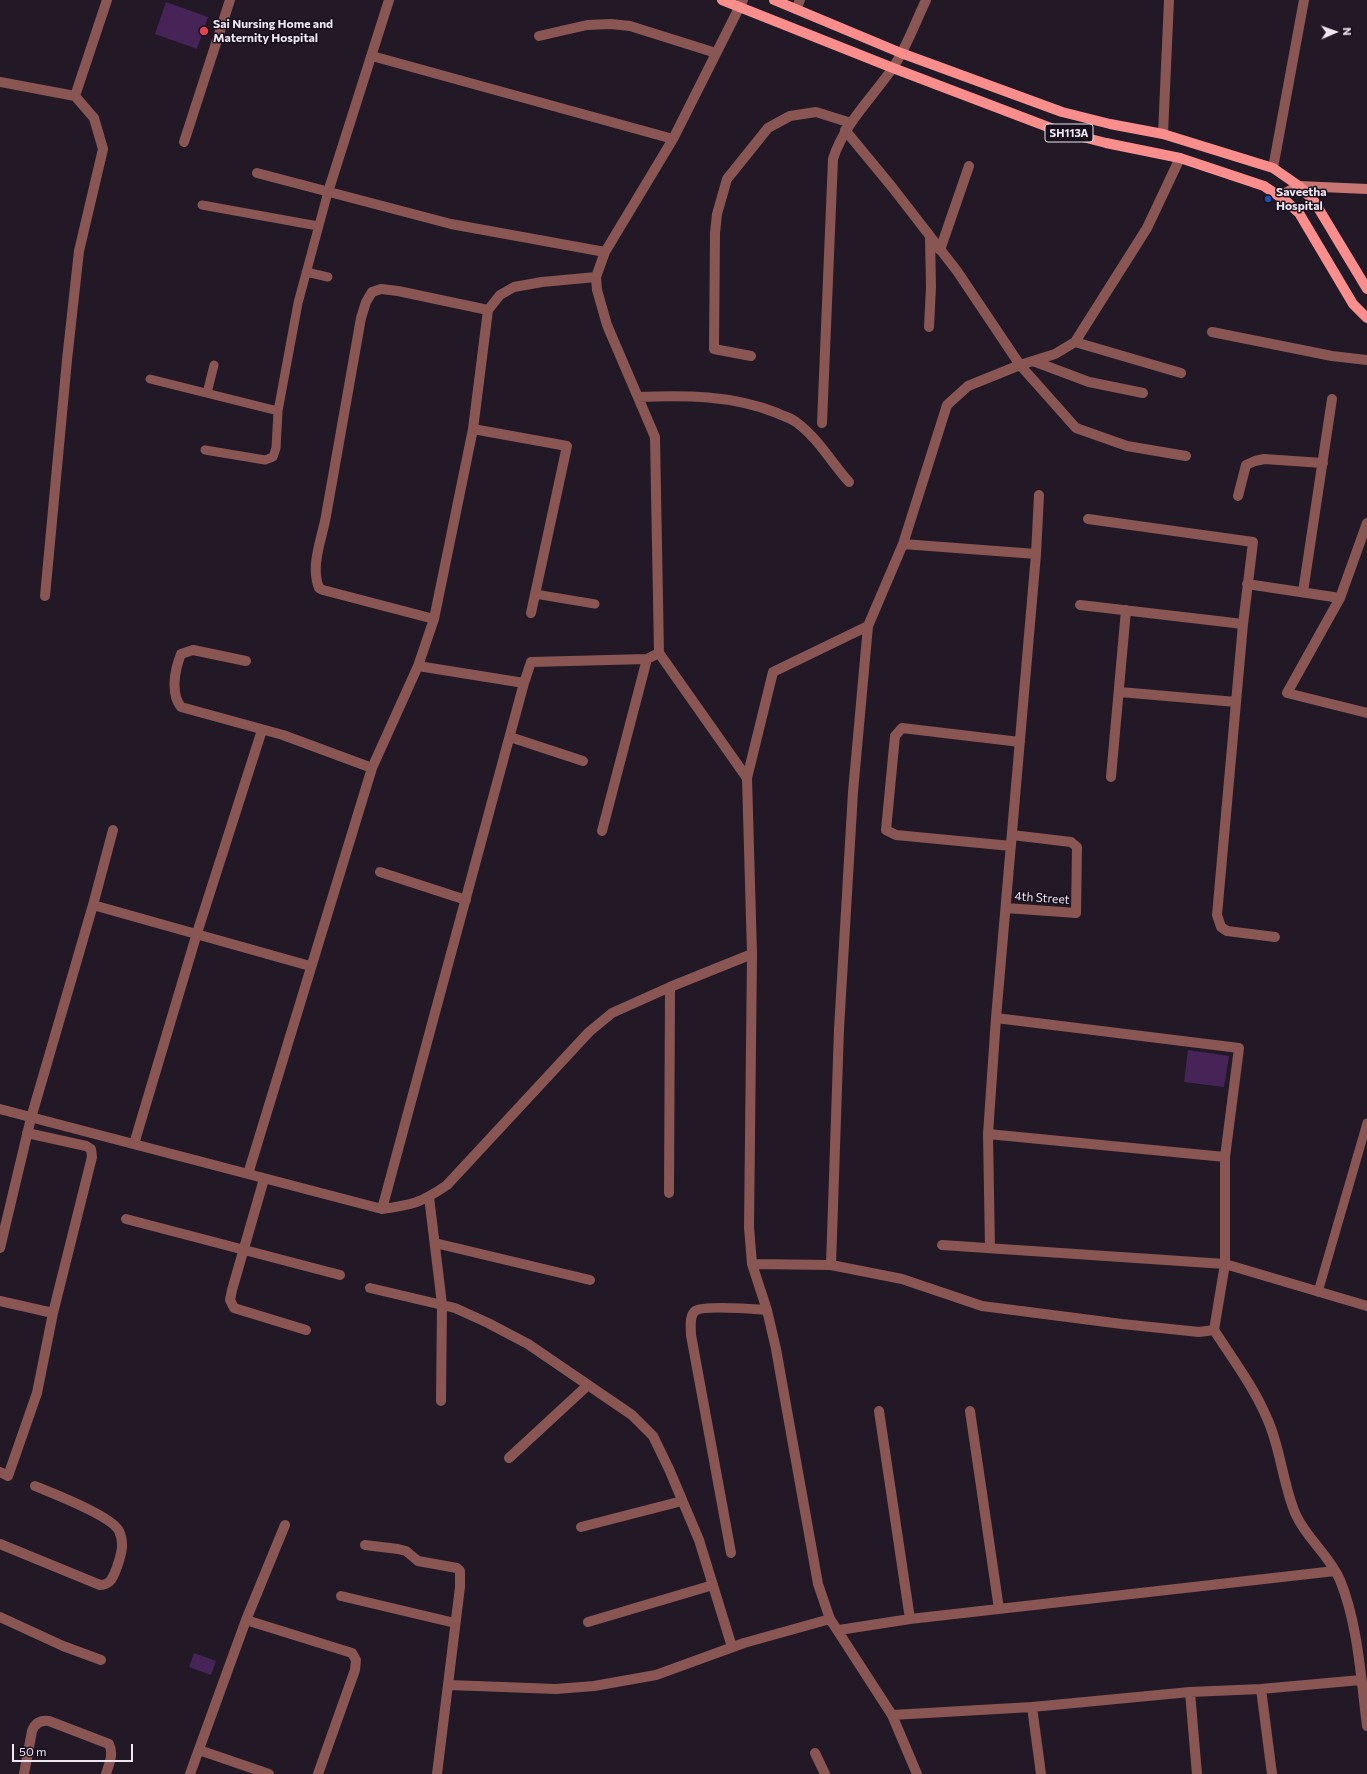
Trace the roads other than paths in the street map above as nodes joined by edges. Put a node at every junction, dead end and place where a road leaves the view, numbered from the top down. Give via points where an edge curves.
1 (107, 0) edge
2 (230, 0) edge
3 (389, 0) edge
4 (722, 0) edge
5 (774, 0) edge
6 (926, 0) edge
7 (1169, 0) edge
8 (1304, 0) edge
9 (741, 3) edge
10 (798, 5) edge
11 (539, 36) dead end
12 (716, 53) junction
13 (901, 53) junction
14 (372, 56) junction
15 (893, 68) junction
16 (0, 82) edge
17 (75, 96) junction
18 (848, 126) junction
19 (1163, 134) junction
20 (673, 139) junction
21 (184, 142) dead end
22 (1180, 158) junction
23 (969, 166) dead end
24 (1272, 168) junction
25 (257, 173) dead end
26 (1299, 186) junction
27 (1367, 189) edge
28 (328, 192) junction
29 (1279, 196) junction
30 (202, 205) dead end
31 (318, 226) junction
32 (930, 236) junction
33 (940, 250) junction
34 (605, 252) junction
35 (306, 272) junction
36 (328, 277) dead end
37 (596, 277) junction
38 (1367, 290) edge
39 (488, 310) junction
40 (1367, 318) edge
41 (929, 327) dead end
42 (1212, 332) dead end
43 (1075, 342) junction
44 (751, 356) dead end
45 (1367, 360) edge
46 (1033, 362) junction
47 (214, 365) dead end
48 (1020, 365) junction
49 (1181, 373) dead end
50 (150, 379) dead end
51 (208, 393) junction
52 (1143, 393) dead end
53 (638, 397) junction
54 (1332, 399) dead end
55 (278, 411) junction
56 (822, 423) dead end
57 (474, 429) junction
58 (205, 450) dead end
59 (1186, 456) dead end
60 (1323, 463) junction
61 (849, 482) dead end
62 (1039, 495) dead end
63 (1238, 496) dead end
64 (1088, 519) dead end
65 (1367, 523) edge
66 (903, 544) junction
67 (1036, 554) junction
68 (1247, 584) junction
69 (1303, 592) junction
70 (535, 594) junction
71 (44, 596) dead end
72 (1340, 598) junction
73 (595, 604) dead end
74 (1080, 605) dead end
75 (1126, 610) junction
76 (531, 613) dead end
77 (434, 619) junction
78 (1243, 624) junction
79 (868, 626) junction
80 (659, 653) junction
81 (647, 659) junction
82 (246, 661) dead end
83 (418, 666) junction
84 (524, 683) junction
85 (1120, 692) junction
86 (1236, 702) junction
87 (1367, 713) edge
88 (262, 730) junction
89 (510, 737) junction
90 (1020, 742) junction
91 (583, 761) dead end
92 (372, 768) junction
93 (1111, 777) dead end
94 (747, 778) junction
95 (113, 830) dead end
96 (602, 831) dead end
97 (1012, 835) junction
98 (1011, 846) junction
99 (380, 872) dead end
100 (466, 900) junction
101 (93, 905) junction
102 (1006, 908) junction
103 (197, 933) junction
104 (1275, 937) dead end
105 (752, 954) junction
106 (310, 966) junction
107 (670, 987) junction
108 (996, 1018) junction
109 (0, 1109) edge
110 (31, 1118) junction
111 (1367, 1123) edge
112 (27, 1133) junction
113 (988, 1134) junction
114 (134, 1144) junction
115 (1225, 1157) junction
116 (248, 1174) junction
117 (264, 1179) junction
118 (669, 1193) dead end
119 (429, 1197) junction
120 (382, 1209) junction
121 (126, 1219) dead end
122 (1, 1243) edge
123 (435, 1243) junction
124 (942, 1245) dead end
125 (990, 1248) junction
126 (244, 1249) junction
127 (752, 1264) junction
128 (1226, 1264) junction
129 (831, 1265) junction
130 (340, 1275) dead end
131 (590, 1280) dead end
132 (370, 1288) dead end
133 (1318, 1292) junction
134 (0, 1301) edge
135 (442, 1304) junction
136 (1367, 1306) edge
137 (767, 1310) junction
138 (53, 1313) junction
139 (306, 1330) dead end
140 (1214, 1330) junction
141 (588, 1385) junction
142 (441, 1402) dead end
143 (879, 1411) dead end
144 (970, 1411) dead end
145 (509, 1458) dead end
146 (0, 1472) edge
147 (35, 1486) dead end
148 (682, 1501) junction
149 (285, 1525) dead end
150 (581, 1527) dead end
151 (0, 1544) edge
152 (365, 1544) dead end
153 (731, 1553) dead end
154 (1335, 1571) junction
155 (713, 1585) junction
156 (342, 1596) dead end
157 (999, 1609) junction
158 (0, 1617) edge
159 (830, 1618) junction
160 (910, 1619) junction
161 (246, 1620) junction
162 (588, 1622) dead end
163 (455, 1623) junction
164 (839, 1630) junction
165 (732, 1647) junction
166 (101, 1660) dead end
167 (1361, 1680) junction
168 (449, 1685) junction
169 (1261, 1690) junction
170 (1190, 1692) junction
171 (1032, 1707) junction
172 (892, 1715) junction
173 (1367, 1726) edge
174 (199, 1750) junction
175 (815, 1753) dead end
176 (916, 1773) edge
177 (24, 1774) edge
178 (106, 1774) edge
179 (190, 1774) edge
180 (268, 1774) edge
181 (318, 1774) edge
182 (437, 1774) edge
183 (824, 1774) edge
184 (1041, 1774) edge
185 (1197, 1774) edge
186 (1272, 1774) edge

1 - 17 street
2 - 21 street
3 - 14 street
4 - 9 main road, SH113A
5 - 10 main road, SH113A
6 - 13 street
7 - 19 street
8 - 24 street
9 - 12 street
9 - 15 main road, SH113A
10 - 13 main road, SH113A
11 - 12 street via 587,25 611,24 630,26
12 - 20 street
13 - 15 street
13 - 19 main road, SH113A via 1062,112
14 - 20 street
14 - 28 street
15 - 18 street
15 - 22 main road, SH113A via 1056,130
16 - 17 street
17 - 71 street via 94,118 103,149 79,251
18 - 32 street
18 - 44 street via 816,112 790,116 768,128 727,179 719,203 715,233 714,349
18 - 56 street via 838,143 833,159
19 - 24 main road, SH113A
20 - 34 street
22 - 29 main road, SH113A via 1264,186
22 - 43 street via 1147,228
23 - 33 street
24 - 26 main road, SH113A
25 - 28 street
26 - 27 street
26 - 29 street
26 - 38 main road, SH113A via 1314,201
28 - 31 lane
28 - 34 street via 451,224
29 - 40 main road, SH113A via 1299,213 1354,304
30 - 31 lane
31 - 35 lane
32 - 33 street
32 - 41 street
33 - 48 street
34 - 37 street
35 - 36 lane
35 - 55 lane
37 - 39 street via 514,287 500,295
37 - 53 street via 607,325
39 - 57 street
39 - 77 street via 398,290 381,289 372,292 361,318 316,564 315,578 319,588 323,590
42 - 45 street via 1332,356
43 - 46 street via 1055,354
43 - 49 street
46 - 48 street
46 - 52 street via 1088,382
47 - 51 lane
48 - 59 street via 1076,428 1127,446
48 - 66 street via 968,386 947,405
50 - 51 lane
51 - 55 lane
53 - 61 street via 678,395 720,398 770,410 796,421 817,442
53 - 80 street via 655,437
54 - 60 street
55 - 58 lane via 276,448 273,457 265,460
57 - 70 street via 567,446
57 - 77 street
60 - 63 street via 1264,459 1255,461 1246,465
60 - 69 street
62 - 67 street
64 - 68 street via 1253,542
65 - 72 street
66 - 67 street
66 - 79 street
67 - 90 street
68 - 69 street
68 - 78 street
69 - 72 street
70 - 73 lane
70 - 76 street
72 - 87 street via 1287,693
74 - 75 street
75 - 78 street
75 - 85 street
77 - 83 street
78 - 86 street
79 - 94 street via 773,672
79 - 129 street via 852,792 839,1029
80 - 81 street
80 - 94 street
81 - 84 street via 531,662
81 - 96 street
82 - 88 street via 193,650 181,654 174,693 181,707
83 - 84 street
83 - 92 street
84 - 89 street
85 - 86 street
85 - 93 street
86 - 104 street via 1217,915 1221,927 1227,931
88 - 92 street via 283,735
88 - 103 street
89 - 91 street
89 - 100 street
90 - 97 street
90 - 98 street via 902,728 895,736 886,830 896,835
92 - 106 street
94 - 105 street
95 - 101 street
97 - 98 street
97 - 102 street, 4th Street via 1071,842 1077,847 1076,913
98 - 102 street
99 - 100 street
100 - 120 street
101 - 103 street
101 - 110 street
102 - 108 street
103 - 106 street
103 - 114 street
105 - 107 street
105 - 127 street
106 - 116 street
107 - 118 street
107 - 119 street via 612,1013 589,1032 447,1185
108 - 113 street
108 - 115 street via 1239,1048
109 - 110 street
110 - 112 street
110 - 114 street
111 - 133 lane
112 - 122 street
112 - 138 street via 91,1149 92,1157
113 - 115 street
113 - 125 street
114 - 116 street
115 - 128 street
116 - 117 street
117 - 120 street
117 - 126 street
119 - 120 street via 412,1205
119 - 123 street
121 - 126 street
123 - 131 street
123 - 135 street
124 - 125 street
125 - 128 street
126 - 130 street
126 - 139 street via 230,1300 234,1308
127 - 129 street
127 - 137 street
128 - 133 street
128 - 140 street
129 - 140 street via 902,1279 982,1306 1199,1332
132 - 135 street
133 - 136 street
134 - 138 street
135 - 141 street via 488,1323 528,1344
135 - 142 street
137 - 153 street via 707,1308 696,1310 692,1315 691,1335
137 - 159 street via 818,1584
138 - 146 street via 37,1393 8,1476
140 - 154 street via 1266,1416 1296,1515 1305,1532
141 - 145 street
141 - 148 street via 632,1415 653,1436
143 - 160 street
144 - 157 street
147 - 151 street via 78,1504 109,1521 118,1530 122,1542 122,1555 111,1582 100,1585
148 - 150 street
148 - 155 street via 699,1540
149 - 161 street
152 - 163 street via 406,1551 418,1561 457,1568 461,1578
154 - 157 street
154 - 167 street via 1346,1597
155 - 162 street
155 - 165 street
156 - 163 street
157 - 160 street
158 - 166 street
159 - 164 street
159 - 165 street
160 - 164 street
161 - 174 street
161 - 181 street via 352,1653 356,1660 355,1670
163 - 168 street
164 - 172 street
165 - 168 street via 656,1675 594,1686 556,1689
167 - 169 street
167 - 173 street
168 - 182 street
169 - 170 street
169 - 186 street
170 - 171 street
170 - 185 street
171 - 172 street
171 - 184 street
172 - 176 street
174 - 179 street
174 - 180 street
175 - 183 street
177 - 178 street via 32,1731 34,1726 43,1720 109,1744 112,1750

